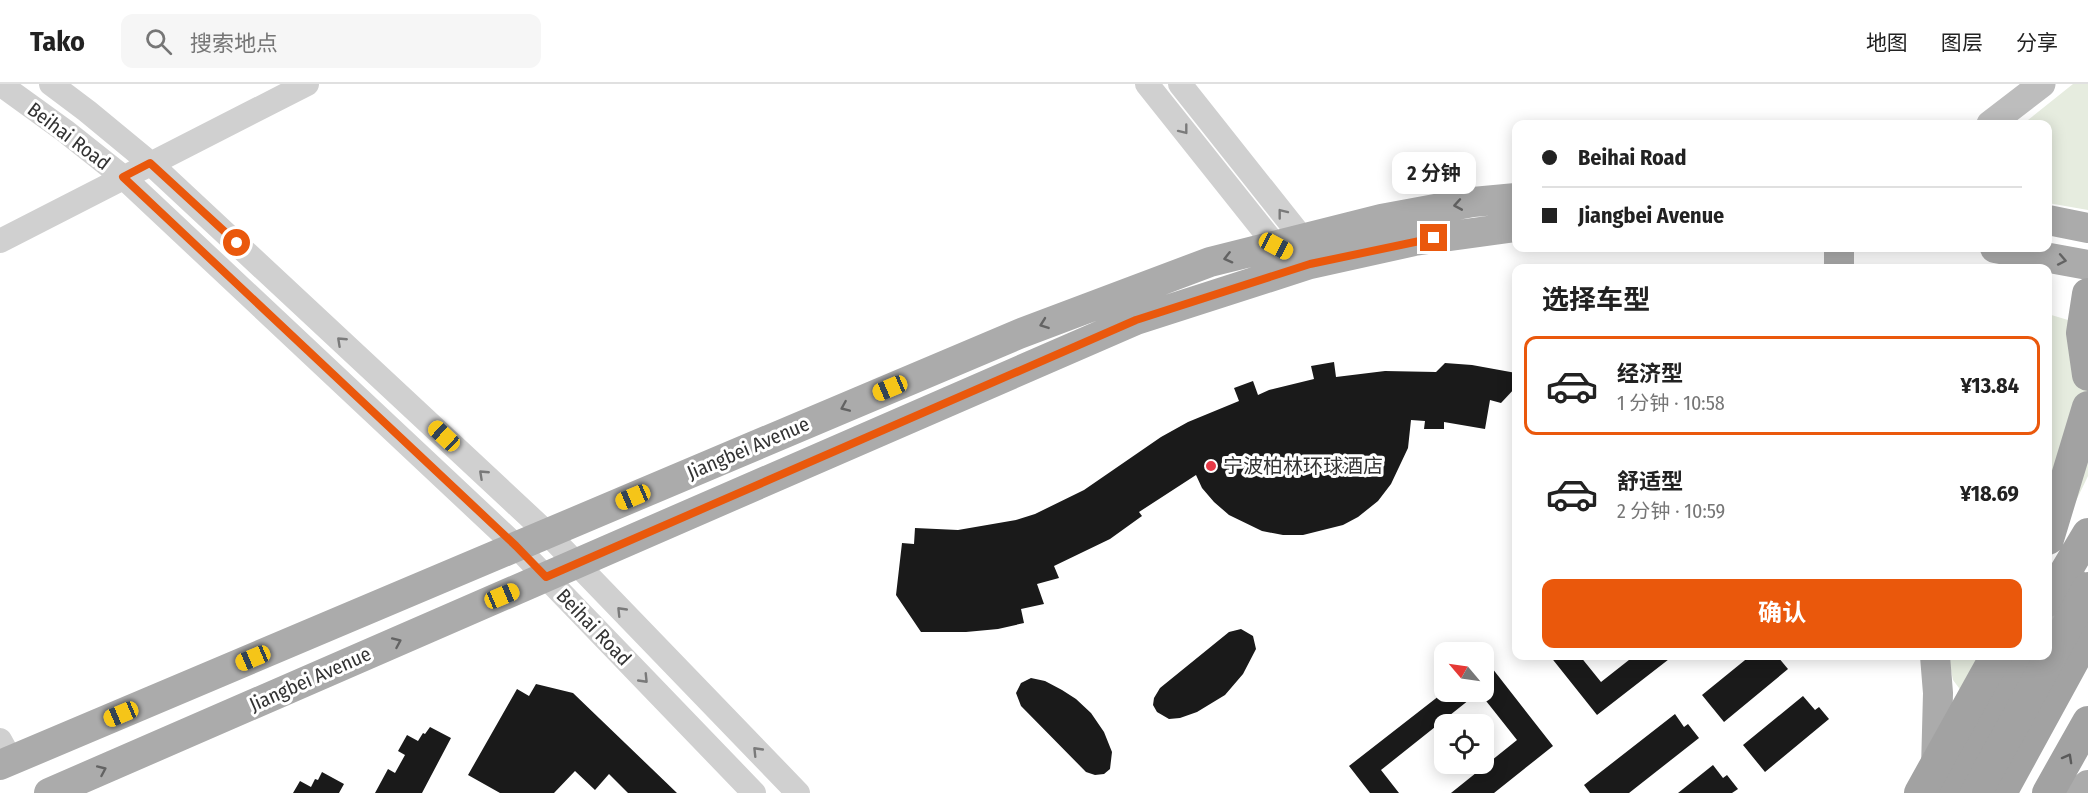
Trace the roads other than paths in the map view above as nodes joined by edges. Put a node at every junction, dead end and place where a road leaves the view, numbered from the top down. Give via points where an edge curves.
1 (0, 84) edge
2 (51, 84) edge
3 (307, 84) edge
4 (1147, 84) edge
5 (1180, 84) edge
6 (2042, 84) edge
7 (1995, 120) edge
8 (150, 163) junction
9 (123, 177) junction
10 (1512, 198) edge
11 (2052, 221) edge
12 (1512, 228) edge
13 (2088, 228) edge
14 (0, 241) edge
15 (1296, 249) junction
16 (2017, 252) edge
17 (2088, 265) edge
18 (2088, 294) edge
19 (2088, 375) edge
20 (2088, 407) edge
21 (2052, 526) edge
22 (547, 533) junction
23 (2088, 534) edge
24 (516, 546) junction
25 (2088, 551) edge
26 (576, 564) junction
27 (546, 577) junction
28 (2088, 588) edge
29 (2052, 592) edge
30 (2052, 618) edge
31 (2088, 634) edge
32 (2052, 654) edge
33 (1935, 660) edge
34 (1994, 660) edge
35 (2016, 660) edge
36 (2030, 660) edge
37 (2049, 660) edge
38 (2088, 665) edge
39 (2088, 722) edge
40 (4, 755) edge
41 (2088, 784) edge
42 (49, 793) edge
43 (754, 793) edge
44 (798, 793) edge
45 (1920, 793) edge
46 (1935, 793) edge
47 (1943, 793) edge
48 (1958, 793) edge
49 (1976, 793) edge
50 (2001, 793) edge
51 (2017, 793) edge
52 (2048, 793) edge
53 (2078, 793) edge

1 - 9 street, Beihai Road
2 - 8 street, Beihai Road
3 - 8 street
4 -> 15 street
15 -> 5 street
6 - 7 main road
8 - 9 street
22 -> 8 street, Beihai Road
9 - 14 street
9 - 24 street, Beihai Road
10 -> 15 main road, Jiangbei Avenue via 1381,219
11 - 13 main road
12 - 15 main road, Jiangbei Avenue via 1414,241
15 -> 22 main road, Jiangbei Avenue via 1210,262 1018,333
15 - 26 main road, Jiangbei Avenue
16 -> 17 main road
18 - 19 highway via 2082,333
20 - 21 highway
22 - 24 main road, Jiangbei Avenue
22 - 26 street, Beihai Road
23 - 29 highway
24 - 27 street, Beihai Road
24 - 40 main road, Jiangbei Avenue
25 - 30 main road
26 - 27 main road, Jiangbei Avenue
44 -> 26 street, Beihai Road
42 -> 27 main road, Jiangbei Avenue
27 -> 43 street, Beihai Road
28 - 32 highway, bridge
31 - 50 highway
33 - 46 main road
34 - 45 highway, bridge
35 - 47 highway
36 - 48 main road
37 - 49 highway, bridge
38 - 51 main road
52 -> 39 highway
41 - 53 main road

